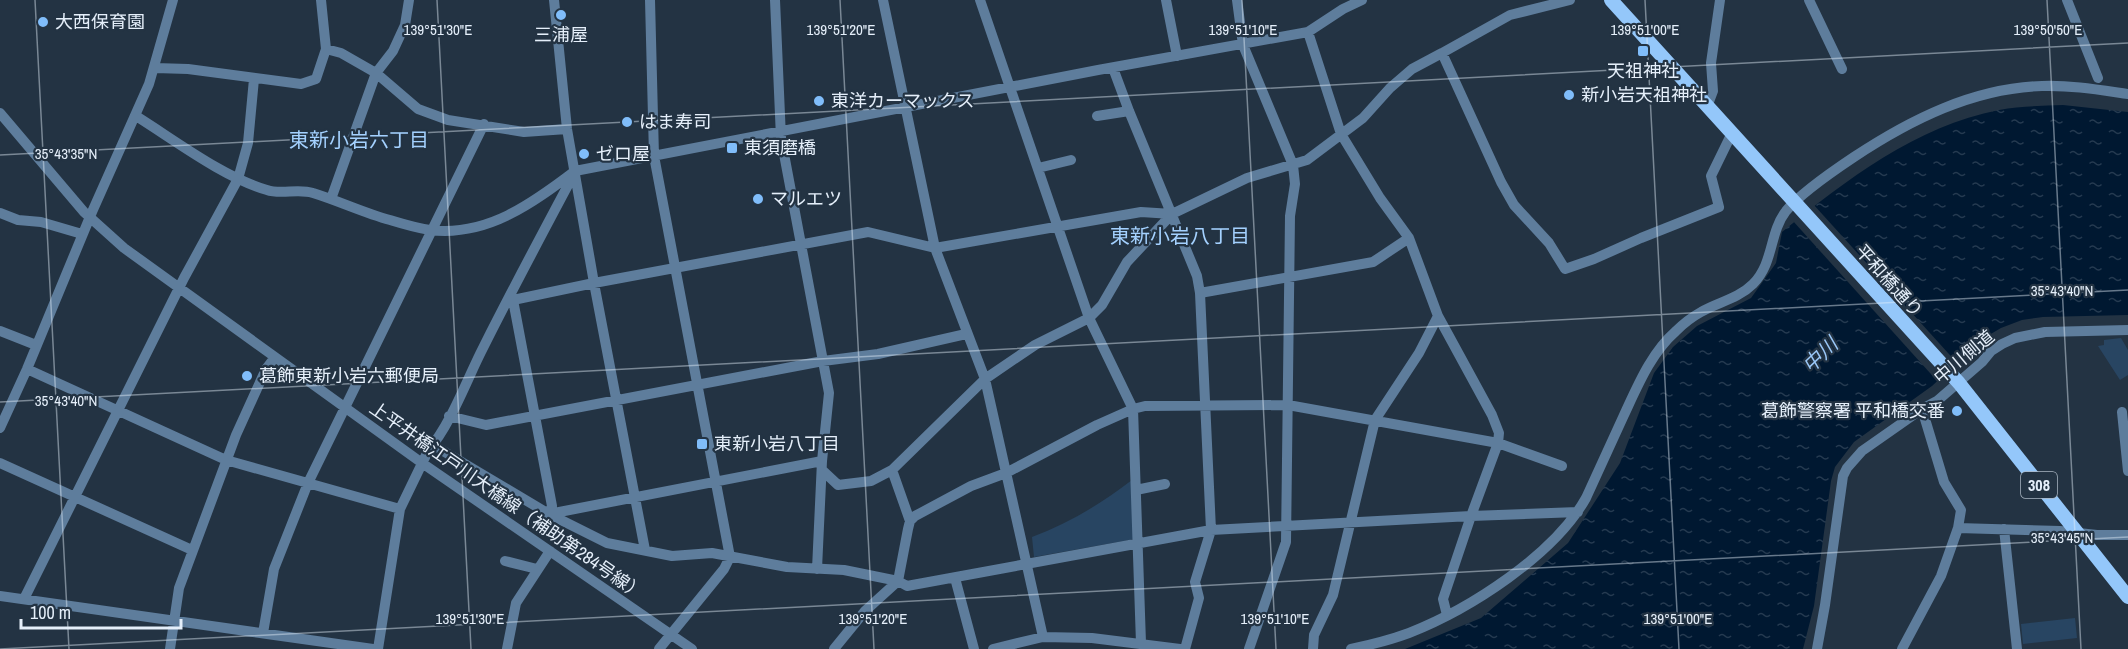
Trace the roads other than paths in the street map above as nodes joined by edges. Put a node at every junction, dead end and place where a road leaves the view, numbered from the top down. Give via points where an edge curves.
1 (173, 0) edge
2 (321, 0) edge
3 (409, 0) edge
4 (554, 0) edge
5 (650, 0) edge
6 (775, 0) edge
7 (883, 0) edge
8 (980, 0) edge
9 (1166, 0) edge
10 (1237, 0) edge
11 (1362, 0) edge
12 (1570, 0) edge
13 (1611, 0) edge
14 (1720, 0) edge
15 (1809, 0) edge
16 (2067, 0) edge
17 (1342, 5) edge
18 (1308, 32) junction
19 (1243, 45) junction
20 (326, 49) junction
21 (1442, 53) junction
22 (1177, 56) junction
23 (154, 68) junction
24 (1113, 68) junction
25 (1842, 69) dead end
26 (376, 74) junction
27 (2098, 78) dead end
28 (254, 79) junction
29 (1011, 87) junction
30 (2128, 94) edge
31 (1707, 107) junction
32 (907, 108) junction
33 (1129, 111) junction
34 (0, 113) edge
35 (136, 116) junction
36 (1097, 116) dead end
37 (484, 124) junction
38 (567, 129) junction
39 (781, 131) junction
40 (1732, 133) junction
41 (1341, 134) junction
42 (654, 156) junction
43 (1071, 160) dead end
44 (1293, 165) junction
45 (1038, 168) junction
46 (575, 171) junction
47 (238, 179) junction
48 (331, 199) junction
49 (1799, 207) junction
50 (0, 213) edge
51 (1172, 214) junction
52 (90, 217) junction
53 (1058, 226) junction
54 (431, 230) junction
55 (82, 234) junction
56 (1409, 238) junction
57 (801, 244) junction
58 (934, 248) junction
59 (676, 268) junction
60 (1290, 276) junction
61 (594, 283) junction
62 (179, 288) junction
63 (1200, 293) junction
64 (511, 299) junction
65 (1438, 316) junction
66 (1089, 318) junction
67 (2128, 330) edge
68 (0, 331) edge
69 (966, 334) junction
70 (36, 345) junction
71 (275, 357) junction
72 (823, 361) junction
73 (27, 369) junction
74 (1954, 378) junction
75 (985, 380) junction
76 (699, 386) junction
77 (616, 400) junction
78 (1205, 404) junction
79 (1288, 405) junction
80 (344, 407) junction
81 (118, 409) junction
82 (1133, 409) junction
83 (1922, 409) junction
84 (2122, 412) dead end
85 (449, 416) junction
86 (536, 416) junction
87 (1375, 420) junction
88 (0, 428) edge
89 (1498, 443) junction
90 (433, 444) junction
91 (226, 460) junction
92 (0, 463) edge
93 (422, 463) junction
94 (822, 465) junction
95 (1562, 466) dead end
96 (892, 470) junction
97 (2128, 471) edge
98 (1006, 472) junction
99 (717, 481) junction
100 (308, 483) junction
101 (1165, 484) dead end
102 (1136, 490) junction
103 (634, 496) junction
104 (75, 497) junction
105 (400, 509) junction
106 (1578, 512) junction
107 (549, 514) junction
108 (1471, 516) junction
109 (910, 521) junction
110 (1351, 521) junction
111 (1287, 525) junction
112 (1958, 528) junction
113 (1210, 530) junction
114 (2004, 532) junction
115 (2077, 533) junction
116 (2128, 535) edge
117 (1138, 542) junction
118 (192, 550) junction
119 (645, 550) junction
120 (549, 551) junction
121 (730, 557) junction
122 (505, 561) dead end
123 (1027, 564) junction
124 (537, 569) junction
125 (817, 569) junction
126 (955, 578) junction
127 (898, 581) junction
128 (0, 596) edge
129 (2128, 597) edge
130 (24, 599) junction
131 (1448, 615) junction
132 (174, 620) junction
133 (263, 633) junction
134 (670, 634) junction
135 (1043, 638) junction
136 (1141, 643) junction
137 (170, 649) edge
138 (373, 649) edge
139 (378, 649) edge
140 (507, 649) edge
141 (659, 649) edge
142 (692, 649) edge
143 (834, 649) edge
144 (974, 649) edge
145 (993, 649) edge
146 (1180, 649) edge
147 (1185, 649) edge
148 (1249, 649) edge
149 (1313, 649) edge
150 (1351, 649) edge
151 (1817, 649) edge
152 (1902, 649) edge
153 (2017, 649) edge

1 - 23 street
2 - 20 street
3 - 26 street via 405,25
4 - 38 street
5 - 42 street
6 - 39 street
7 - 32 street
8 - 29 street
9 - 22 street
10 - 19 street
11 - 17 street
12 - 21 street via 1510,15
13 - 31 main road, 平和橋通り / 308
14 - 31 street via 1711,63 1713,91
15 - 25 street
16 - 27 street
17 - 18 street
18 - 19 street
18 - 41 street
19 - 22 street
19 - 44 street
20 - 26 street via 341,53
20 - 28 street via 316,79 301,84
21 - 40 street via 1505,189 1565,269 1719,207 1711,176
21 - 41 street via 1412,69
22 - 24 street
23 - 28 street
23 - 35 street
24 - 29 street
24 - 33 street
26 - 37 street via 418,110 448,120
26 - 48 street
28 - 47 street via 248,143
29 - 32 street
29 - 45 street
30 - 49 street via 2042,86 2000,90 1962,101 1919,119 1843,164
31 - 40 main road, 平和橋通り / 308
32 - 39 street
32 - 58 street
33 - 36 street
33 - 51 street
34 - 52 street, 上平井橋江戸川大橋線（補助第284号線）
35 - 47 street
35 - 52 street
37 - 38 street via 525,132
37 - 54 street
38 - 46 street
39 - 42 street
39 - 57 street
40 - 49 main road, 平和橋通り / 308
41 - 44 street via 1307,160
41 - 56 street
42 - 46 street
42 - 59 street
43 - 45 street
44 - 51 street via 1247,178
44 - 60 street
45 - 53 street
46 - 54 street via 514,214 460,229
46 - 61 street
46 - 64 street
47 - 48 street via 270,192 309,192
47 - 62 street
48 - 54 street via 388,220
49 - 74 main road, 平和橋通り / 308
49 - 106 street via 1786,211 1769,260 1754,283 1740,295 1687,321 1660,348 1638,385
50 - 55 street
51 - 53 street via 1141,212
51 - 63 street
51 - 66 street via 1127,262 1102,305
52 - 55 street
52 - 62 street, 上平井橋江戸川大橋線（補助第284号線） via 124,248
53 - 58 street
53 - 66 street
54 - 80 street
55 - 70 street
56 - 60 street via 1373,262
56 - 65 street
57 - 58 street via 868,232
57 - 59 street
57 - 72 street
58 - 69 street
59 - 61 street
59 - 76 street
60 - 63 street
60 - 79 street
61 - 64 street
61 - 77 street
62 - 71 street, 上平井橋江戸川大橋線（補助第284号線）
62 - 81 street
63 - 78 street
64 - 85 street
64 - 86 street
65 - 87 street
65 - 89 street via 1492,415 1499,433
66 - 75 street via 1035,345
66 - 82 street
67 - 74 street, 中川側道 via 2045,332 2015,338
68 - 70 street
69 - 72 street via 878,354
69 - 75 street
70 - 73 street
71 - 80 street, 上平井橋江戸川大橋線（補助第284号線）
71 - 91 street
72 - 76 street
72 - 94 street via 829,393
73 - 81 street
73 - 88 street
74 - 83 street, 中川側道 via 1937,401
74 - 115 main road, 平和橋通り / 308
75 - 96 street
75 - 98 street
76 - 77 street
76 - 99 street
77 - 86 street
77 - 103 street
78 - 79 street
78 - 82 street
78 - 113 street
79 - 87 street
79 - 111 street
80 - 93 street, 上平井橋江戸川大橋線（補助第284号線）
80 - 100 street
81 - 91 street
81 - 104 street
82 - 98 street
82 - 102 street
83 - 112 street via 1944,482 1961,510
83 - 151 street, 中川側道 via 1862,451 1847,468 1840,490
84 - 97 street
85 - 86 street via 486,425
85 - 90 street
86 - 107 street via 552,506
87 - 89 street
87 - 110 street
89 - 95 street
89 - 108 street
90 - 93 street
90 - 107 street
91 - 100 street
91 - 118 street
92 - 104 street
93 - 105 street
93 - 120 street, 上平井橋江戸川大橋線（補助第284号線）
94 - 96 street via 838,485 871,481
94 - 99 street
94 - 125 street
96 - 109 street
98 - 109 street via 971,486
98 - 123 street
99 - 103 street
99 - 121 street
100 - 105 street
100 - 133 street via 274,569
101 - 102 street
102 - 117 street
103 - 107 street
103 - 119 street
104 - 118 street
104 - 130 street
105 - 139 street
106 - 108 street
106 - 131 street via 1522,567
107 - 119 street via 607,543
108 - 110 street
108 - 131 street via 1443,599
109 - 127 street
110 - 111 street
110 - 149 street via 1333,595 1314,635
111 - 113 street
111 - 148 street via 1286,542
112 - 114 street
112 - 152 street via 1941,576
113 - 117 street
113 - 147 street via 1195,582 1199,598
114 - 115 street
114 - 153 street
115 - 116 street
115 - 129 main road, 平和橋通り / 308
117 - 123 street
117 - 136 street
118 - 132 street via 178,588
119 - 121 street via 672,556 712,553
120 - 124 street
120 - 134 street, 上平井橋江戸川大橋線（補助第284号線）
121 - 125 street
121 - 134 street
122 - 124 street
123 - 126 street
123 - 135 street
124 - 140 street via 516,603
125 - 127 street
126 - 127 street via 907,586
126 - 144 street
127 - 143 street via 865,611
128 - 130 street
130 - 132 street
131 - 150 street via 1408,633
132 - 133 street
132 - 137 street
133 - 138 street
134 - 141 street
134 - 142 street, 上平井橋江戸川大橋線（補助第284号線）
135 - 136 street
135 - 145 street
136 - 146 street

